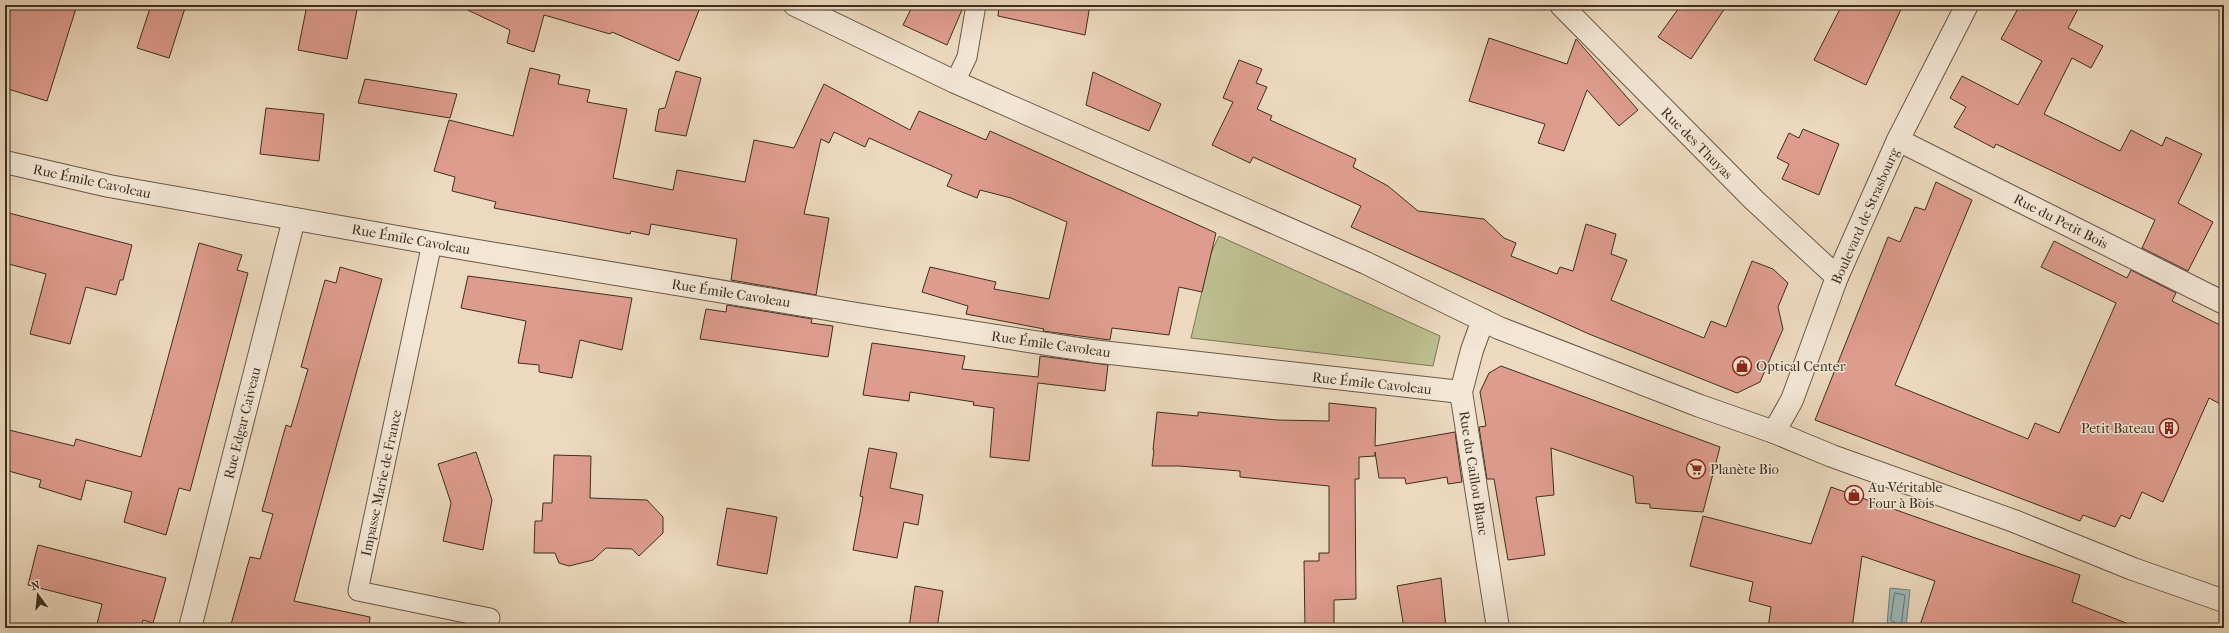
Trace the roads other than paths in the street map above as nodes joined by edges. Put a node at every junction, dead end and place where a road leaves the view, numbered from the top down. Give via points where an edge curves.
1 (795, 5) edge
2 (976, 5) edge
3 (1561, 5) edge
4 (1967, 5) edge
5 (956, 82) junction
6 (1898, 140) junction
7 (5, 162) edge
8 (294, 219) junction
9 (432, 243) junction
10 (1837, 277) junction
11 (2224, 303) edge
12 (1482, 320) junction
13 (1461, 392) junction
14 (1774, 432) junction
15 (2224, 601) edge
16 (490, 618) dead end
17 (190, 628) edge
18 (1498, 628) edge

1 - 5 street
2 - 5 lane via 967,57
3 - 10 street, Rue des Thuyas via 1754,200
4 - 6 street, Boulevard de Strasbourg
5 - 12 street via 1366,263
6 - 10 street, Boulevard de Strasbourg
6 - 11 street, Rue du Petit Bois
7 - 8 street, Rue Émile Cavoleau via 109,186
8 - 9 street, Rue Émile Cavoleau
8 - 17 street, Rue Edgar Caiveau
9 - 13 street, Rue Émile Cavoleau via 1092,351
9 - 16 lane, Impasse Marie de France via 358,591
10 - 14 street, Boulevard de Strasbourg via 1792,400
12 - 13 street, Rue du Caillou Blanc
12 - 14 street via 1700,406
13 - 18 street, Rue du Caillou Blanc
14 - 15 street via 1826,454

